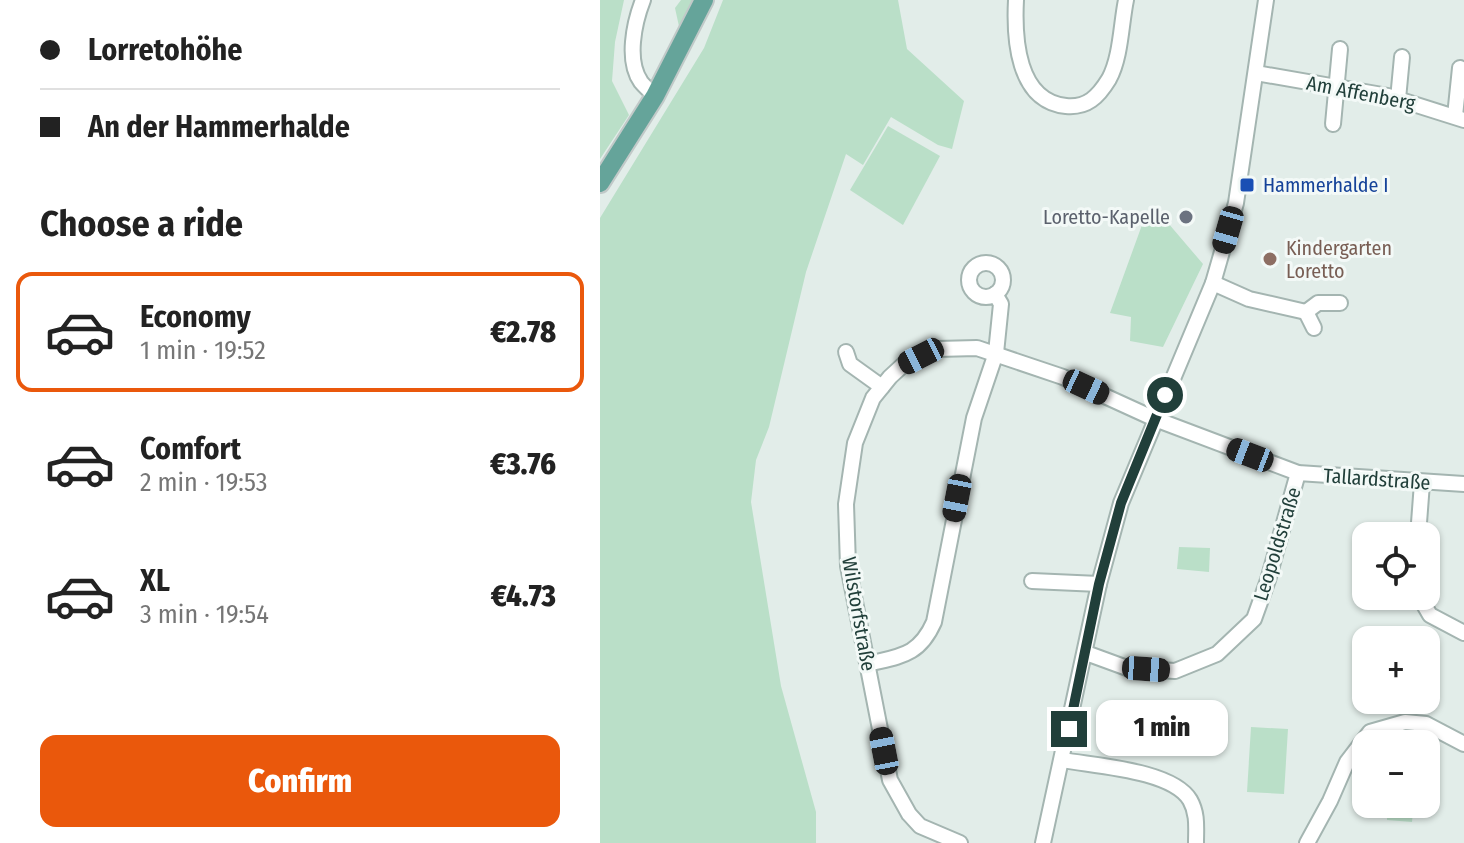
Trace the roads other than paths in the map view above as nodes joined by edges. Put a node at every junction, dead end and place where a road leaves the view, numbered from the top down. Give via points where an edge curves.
1 (643, 0) edge
2 (704, 0) edge
3 (1016, 0) edge
4 (1126, 0) edge
5 (1266, 0) edge
6 (1340, 49) dead end
7 (1402, 57) dead end
8 (1460, 68) dead end
9 (1256, 73) junction
10 (1336, 87) junction
11 (655, 96) junction
12 (1398, 99) junction
13 (1460, 118) edge
14 (1333, 124) dead end
15 (600, 183) edge
16 (1213, 283) junction
17 (995, 294) dead end
18 (1340, 303) dead end
19 (1306, 312) junction
20 (1314, 328) dead end
21 (846, 352) dead end
22 (996, 353) junction
23 (882, 387) junction
24 (1155, 419) junction
25 (1298, 473) junction
26 (1422, 483) junction
27 (1464, 484) edge
28 (1419, 522) edge
29 (1032, 581) dead end
30 (1099, 584) junction
31 (1427, 610) edge
32 (1464, 633) edge
33 (1086, 653) junction
34 (868, 664) junction
35 (1464, 744) edge
36 (1063, 760) junction
37 (960, 843) edge
38 (1043, 843) edge
39 (1196, 843) edge
40 (1307, 843) edge

1 - 11 street via 635,34 635,70
2 - 11 main road
3 - 4 street via 1026,76 1040,98 1081,107 1111,76
5 - 9 street
6 - 10 street
7 - 12 street
8 - 13 street
9 - 10 street, Am Affenberg
9 - 16 street via 1236,203
10 - 12 street, Am Affenberg
10 - 14 street
11 - 15 main road
12 - 13 street, Am Affenberg
16 - 19 street via 1249,299
16 - 24 street
17 - 22 street via 1001,304
18 - 19 street via 1318,303
19 - 20 street
21 - 23 street via 850,364
22 - 23 street, Wilstorfstraße via 937,349 903,365
22 - 24 street, Wilstorfstraße
22 - 34 street via 971,432 934,622 919,646 906,655
23 - 34 street, Wilstorfstraße via 855,443 846,504 848,566
24 - 25 street, Tallardstraße
24 - 30 street via 1121,503
25 - 26 street, Tallardstraße
25 - 33 street, Leopoldstraße via 1254,619 1217,654 1175,671 1127,668
26 - 27 street, Tallardstraße
26 - 28 street
29 - 30 street
30 - 33 street
31 - 32 street
33 - 36 street
34 - 37 street, Wilstorfstraße via 890,780 920,826
35 - 40 street via 1426,724 1405,722 1370,732 1347,762
36 - 38 street
36 - 39 street via 1174,784 1194,809

